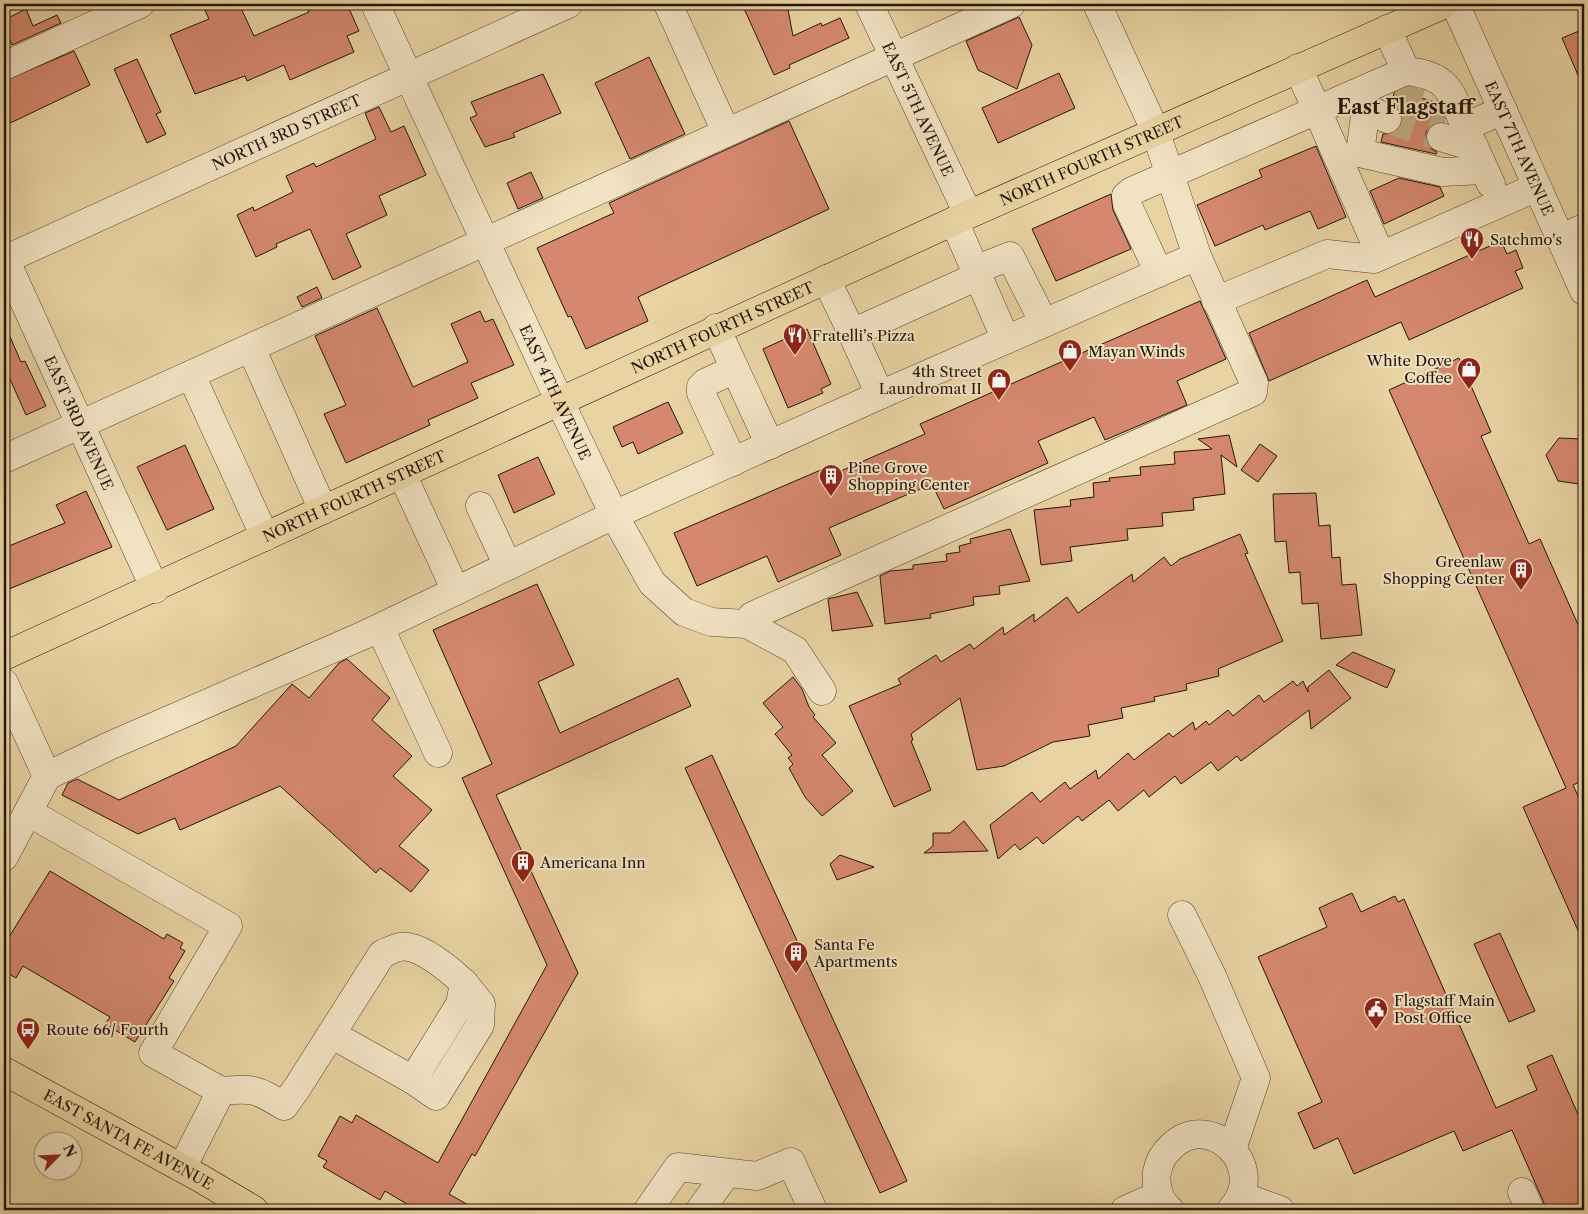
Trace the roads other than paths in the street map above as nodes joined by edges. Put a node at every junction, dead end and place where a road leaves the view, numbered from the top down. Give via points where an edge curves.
1 (140, 4) edge
2 (375, 4) edge
3 (568, 4) edge
4 (668, 4) edge
5 (869, 4) edge
6 (1011, 4) edge
7 (1097, 4) edge
8 (1445, 4) edge
9 (1455, 4) edge
10 (1387, 29) junction
11 (894, 56) junction
12 (4, 66) edge
13 (1298, 68) junction
14 (1406, 71) junction
15 (407, 77) junction
16 (1373, 101) junction
17 (1316, 110) junction
18 (1503, 110) junction
19 (1155, 130) junction
20 (726, 132) junction
21 (1462, 134) junction
22 (1170, 174) junction
23 (1538, 187) junction
24 (1500, 204) junction
25 (961, 217) junction
26 (1572, 233) edge
27 (484, 241) junction
28 (1197, 256) junction
29 (1381, 256) junction
30 (4, 259) edge
31 (1159, 272) junction
32 (977, 273) junction
33 (826, 279) junction
34 (1584, 291) edge
35 (1216, 301) junction
36 (1044, 323) junction
37 (716, 328) junction
38 (852, 333) junction
39 (1006, 340) junction
40 (251, 348) junction
41 (735, 369) junction
42 (192, 375) junction
43 (880, 395) junction
44 (559, 400) junction
45 (80, 425) junction
46 (770, 445) junction
47 (4, 459) edge
48 (733, 462) junction
49 (402, 474) junction
50 (480, 506) dead end
51 (323, 510) junction
52 (614, 515) junction
53 (265, 537) junction
54 (508, 566) junction
55 (154, 589) junction
56 (456, 591) junction
57 (747, 624) junction
58 (380, 628) junction
59 (4, 656) edge
60 (4, 683) edge
61 (822, 691) dead end
62 (438, 753) dead end
63 (47, 776) junction
64 (28, 812) junction
65 (4, 857) edge
66 (1182, 914) dead end
67 (331, 1034) junction
68 (4, 1071) edge
69 (222, 1091) junction
70 (1232, 1149) junction
71 (182, 1168) junction
72 (726, 1172) junction
73 (1164, 1203) edge
74 (1236, 1203) edge
75 (704, 1209) edge
76 (254, 1210) edge
77 (648, 1210) edge
78 (813, 1210) edge
79 (1125, 1210) edge
80 (1280, 1210) edge

1 - 12 street
2 - 15 street, EAST 4TH AVENUE
3 - 15 street, NORTH 3RD STREET
4 - 20 street
5 - 11 street, EAST 5TH AVENUE
6 - 11 street
7 - 19 street
8 - 10 main road, NORTH FOURTH STREET
9 - 18 street, EAST 7TH AVENUE
10 - 13 main road, NORTH FOURTH STREET
10 - 14 street
11 - 20 street
11 - 25 street, EAST 5TH AVENUE
13 - 17 street
13 - 19 main road, NORTH FOURTH STREET
14 - 16 street
14 - 21 street via 1425,73 1444,83
15 - 27 street, EAST 4TH AVENUE
15 - 30 street, NORTH 3RD STREET
16 - 17 street
16 - 21 street via 1360,153 1443,172
17 - 22 street
17 - 29 street
18 - 21 street
18 - 23 street, EAST 7TH AVENUE
19 - 22 street
19 - 25 main road, NORTH FOURTH STREET
20 - 27 street
21 - 24 street
22 - 28 street
22 - 31 street via 1126,196
23 - 24 street
23 - 26 street, EAST 7TH AVENUE
24 - 29 street
25 - 32 street, EAST 5TH AVENUE
25 - 33 main road, NORTH FOURTH STREET
26 - 34 street, EAST 7TH AVENUE
27 - 40 street
27 - 44 street, EAST 4TH AVENUE
28 - 31 street
28 - 35 street
29 - 35 street via 1374,259 1327,254
30 - 45 street, EAST 3RD AVENUE
31 - 36 street
32 - 36 street via 1010,256
32 - 38 street
32 - 39 street, EAST 5TH AVENUE
33 - 37 main road, NORTH FOURTH STREET
33 - 38 street
35 - 57 street via 1254,382 1253,392 1247,397 752,616
36 - 39 street
37 - 41 street
37 - 44 main road, NORTH FOURTH STREET
38 - 43 street
39 - 43 street
40 - 42 street
40 - 51 street
41 - 46 street
41 - 48 street via 701,387
42 - 45 street
42 - 53 street
43 - 46 street
44 - 49 main road, NORTH FOURTH STREET
44 - 52 street, EAST 4TH AVENUE
45 - 47 street
45 - 55 street, EAST 3RD AVENUE
46 - 48 street
48 - 52 street
49 - 51 main road, NORTH FOURTH STREET
49 - 56 street
50 - 54 street
51 - 53 main road, NORTH FOURTH STREET
52 - 54 street
52 - 57 street, EAST 4TH AVENUE via 652,583 684,612 711,622
53 - 55 main road, NORTH FOURTH STREET
54 - 56 street
55 - 59 main road, NORTH FOURTH STREET
56 - 58 street
57 - 61 street, EAST 4TH AVENUE via 795,650
58 - 62 street
58 - 63 street via 107,746
60 - 63 street
63 - 64 street
64 - 65 street
64 - 69 street via 228,926 153,1053
66 - 70 street via 1256,1078
67 - 67 street via 382,954 402,946 422,952 448,968 481,1004 480,1025 436,1096
67 - 69 street via 284,1106 258,1090
68 - 71 main road, EAST SANTA FE AVENUE
69 - 71 street
70 - 73 street via 1220,1139 1205,1135 1190,1136 1176,1142 1158,1165 1156,1180
70 - 74 street via 1244,1171 1244,1184
71 - 76 main road, EAST SANTA FE AVENUE
72 - 75 street
72 - 77 street via 678,1167
72 - 78 street via 756,1176 791,1162
73 - 79 street
74 - 80 street

